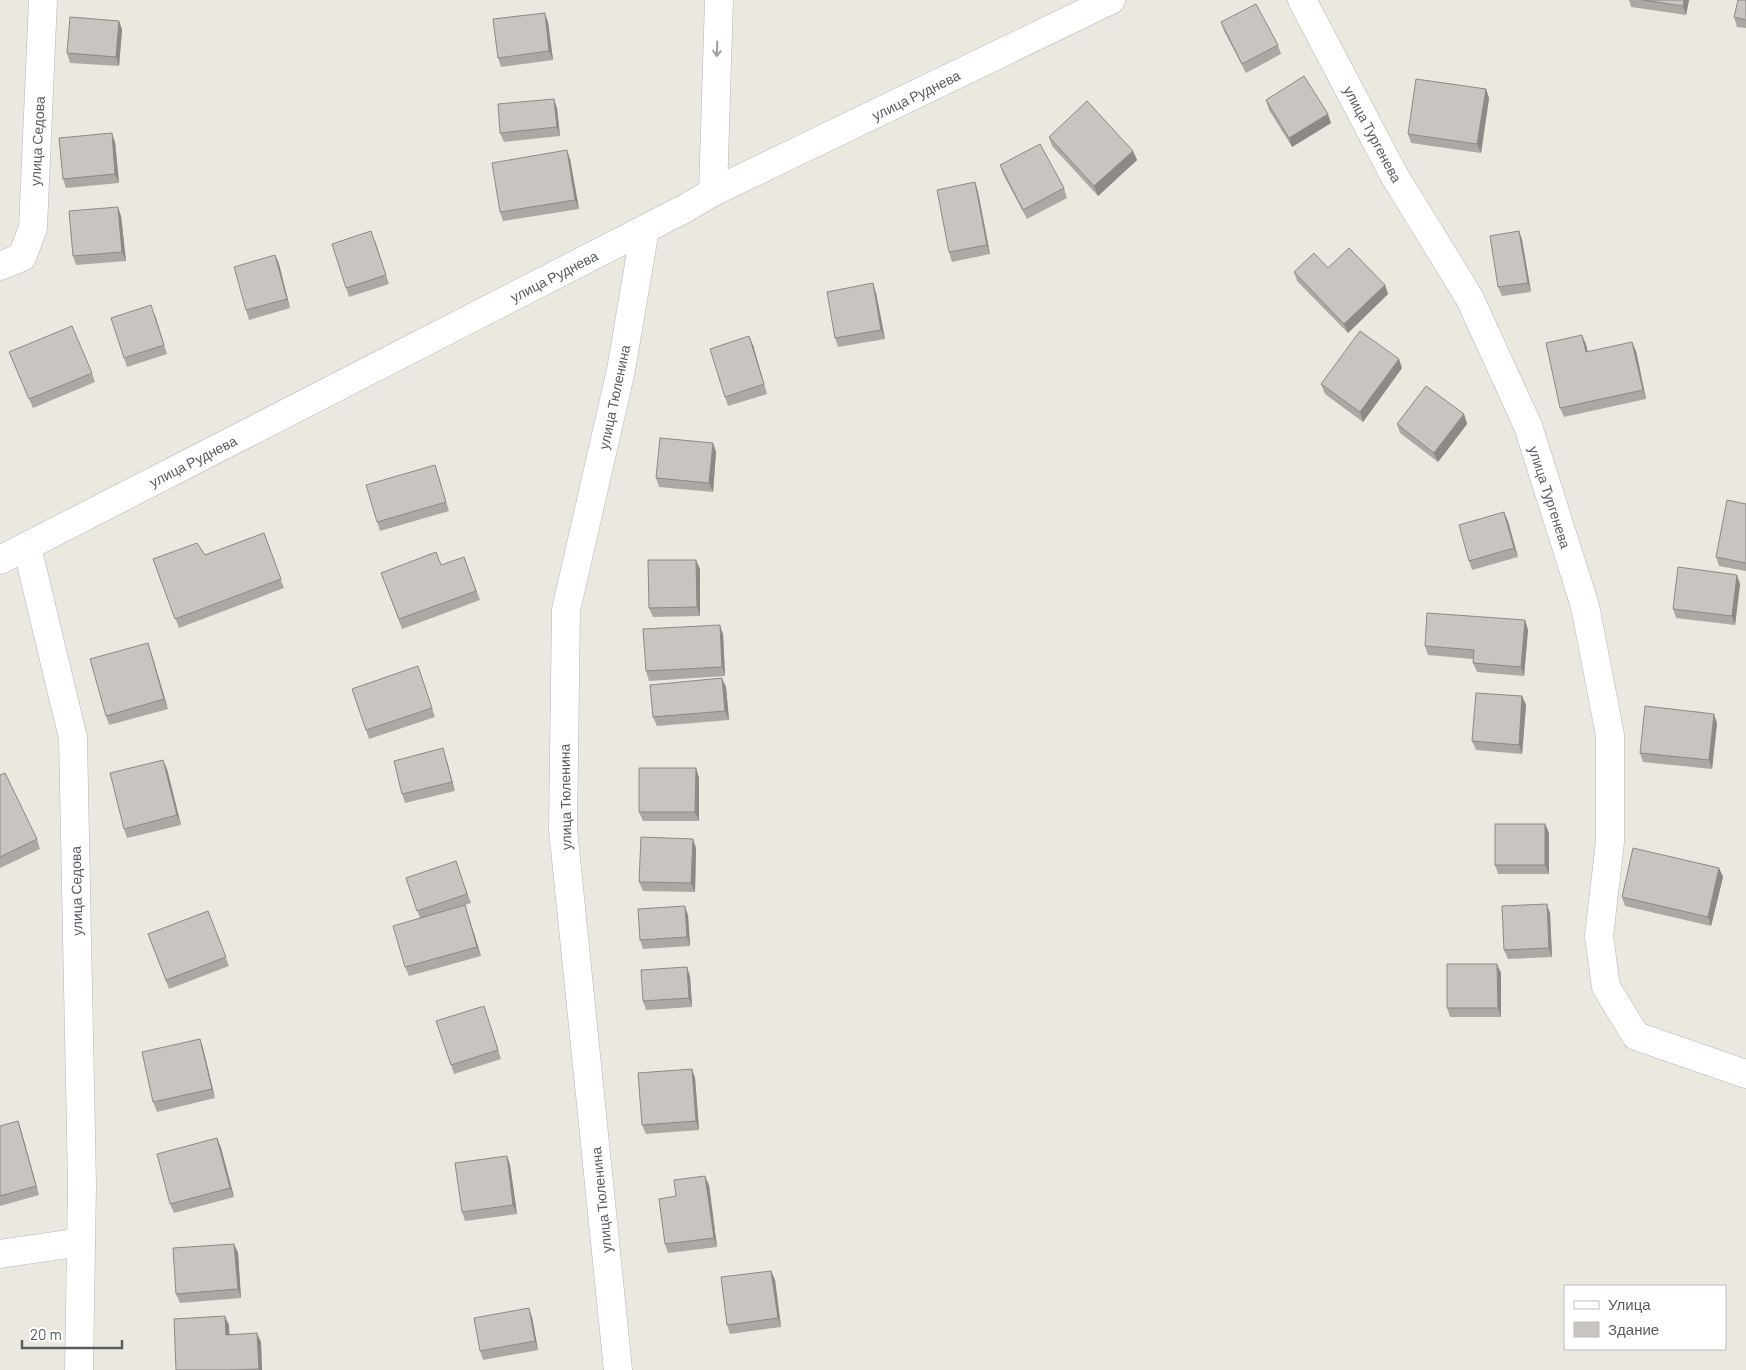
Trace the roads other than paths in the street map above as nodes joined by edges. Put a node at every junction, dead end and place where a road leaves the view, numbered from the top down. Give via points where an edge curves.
1 (43, 0) edge
2 (719, 0) edge
3 (1112, 0) edge
4 (1302, 0) edge
5 (713, 192) junction
6 (645, 229) junction
7 (0, 266) edge
8 (27, 547) junction
9 (0, 560) edge
10 (1746, 1074) edge
11 (81, 1242) junction
12 (0, 1254) edge
13 (79, 1370) edge
14 (618, 1370) edge

1 - 7 street, улица Седова via 33,228 22,257
2 -> 5 street
3 - 5 street, улица Руднева
4 - 10 street, улица Тургенева via 1394,175 1469,297 1528,426 1585,606 1610,735 1610,842 1599,936 1606,987 1636,1036
5 - 6 street, улица Руднева
6 - 8 street, улица Руднева
6 - 14 street, улица Тюленина via 621,370 566,610 564,829
8 - 9 street, улица Руднева
8 - 11 street, улица Седова via 72,738
11 - 12 street
11 - 13 street, улица Седова

